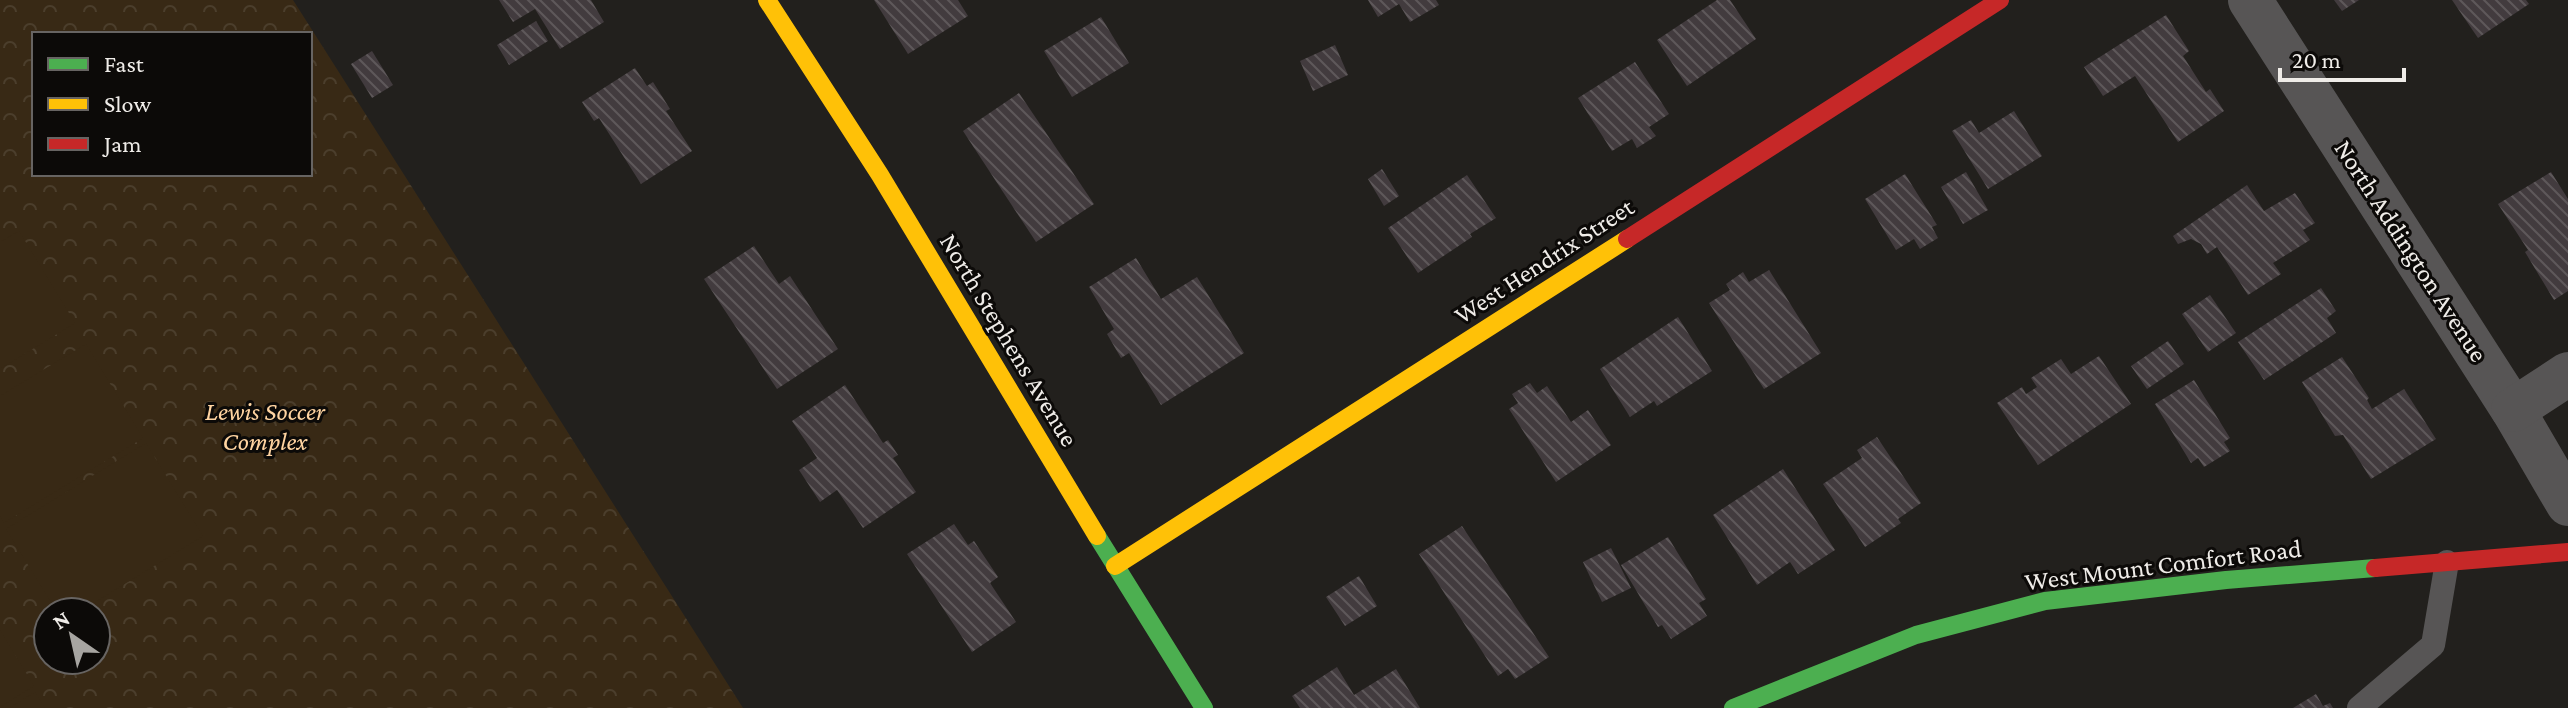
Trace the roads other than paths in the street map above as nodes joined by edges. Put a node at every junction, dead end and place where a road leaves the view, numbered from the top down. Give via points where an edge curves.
1 (767, 0) edge
2 (2000, 0) edge
3 (2250, 0) edge
4 (2568, 374) edge
5 (2513, 410) junction
6 (2568, 504) edge
7 (2568, 552) edge
8 (2447, 562) junction
9 (1115, 566) junction
10 (1204, 708) edge
11 (1733, 708) edge
12 (2359, 708) edge

1 - 9 street, North Stephens Avenue via 880,175
2 - 9 street, West Hendrix Street
3 - 5 street, North Addington Avenue
4 - 5 street
5 - 6 street, North Addington Avenue
7 - 8 street, West Mount Comfort Road
8 - 11 street, West Mount Comfort Road via 2045,601 1916,635
8 - 12 lane via 2433,645
9 - 10 street, North Stephens Avenue

